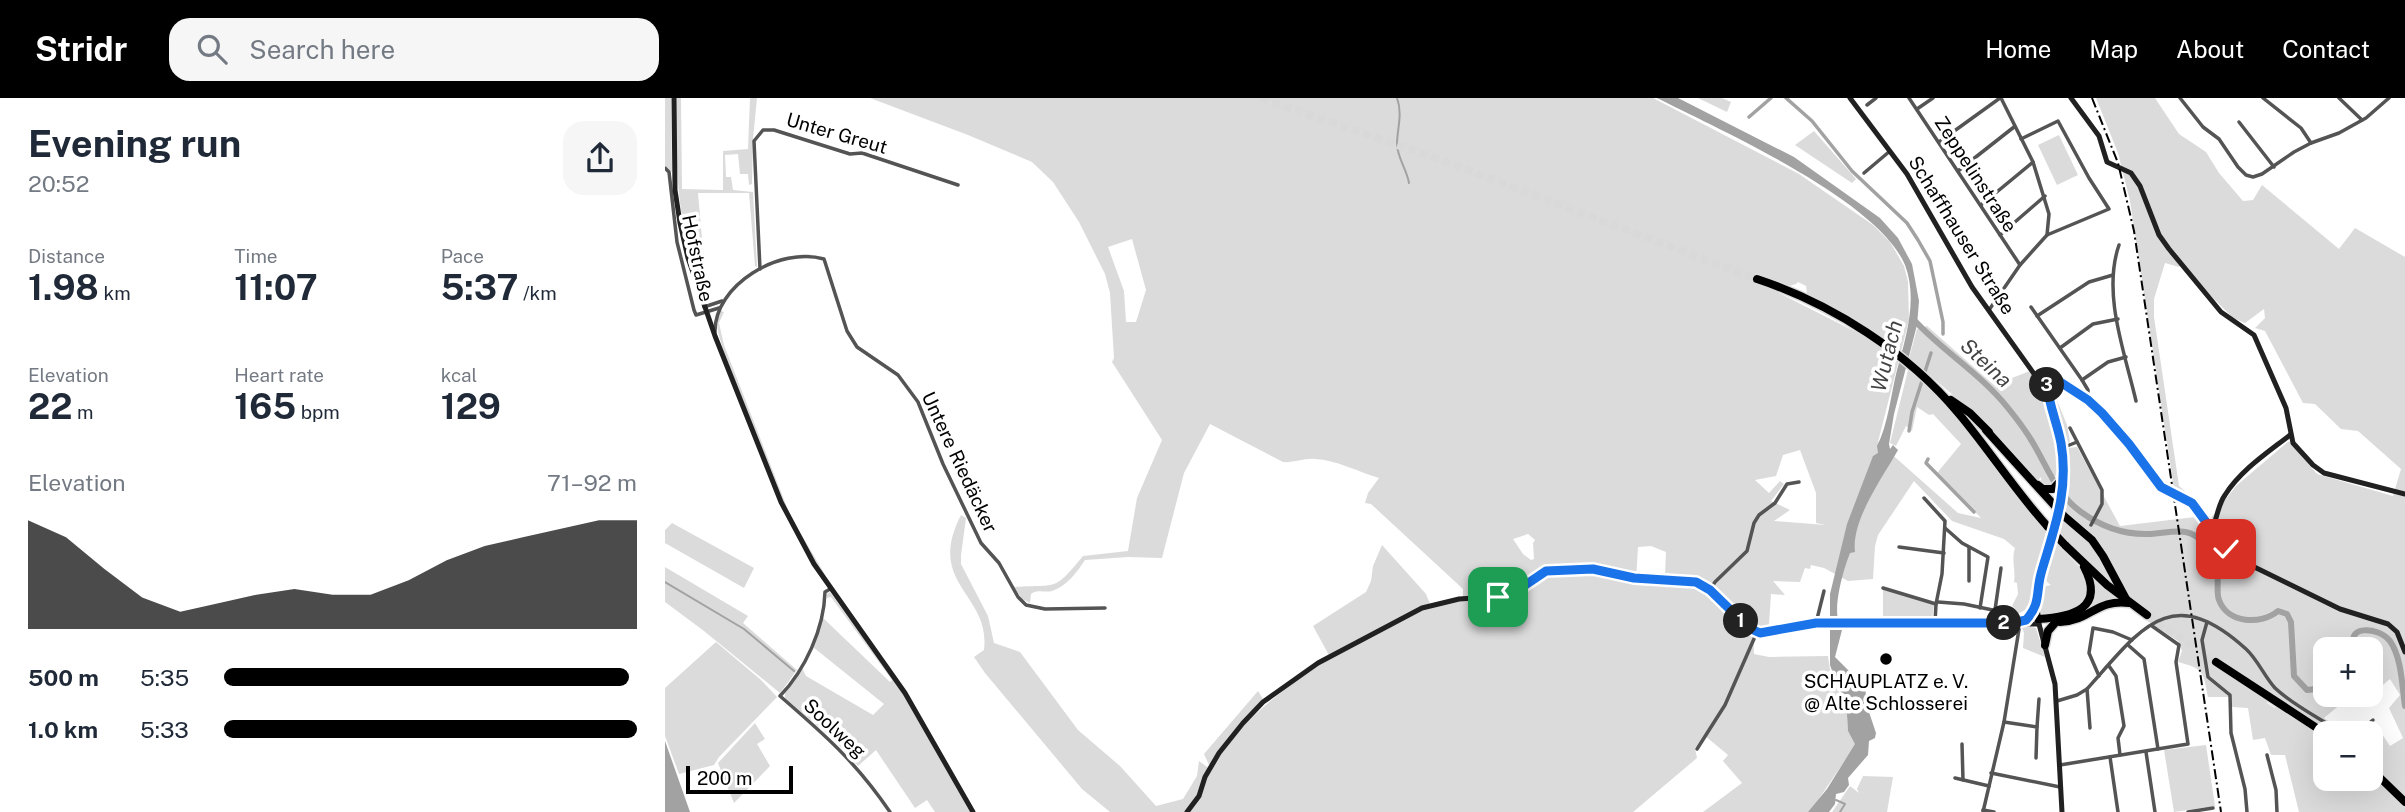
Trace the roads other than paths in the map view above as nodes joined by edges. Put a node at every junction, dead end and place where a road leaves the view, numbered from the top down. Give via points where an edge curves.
1 (674, 98) edge
2 (1850, 98) edge
3 (1877, 98) edge
4 (1909, 98) edge
5 (1933, 98) edge
6 (2001, 98) edge
7 (2071, 98) edge
8 (2180, 98) edge
9 (2263, 98) edge
10 (2339, 98) edge
11 (2389, 98) edge
12 (1867, 105) dead end
13 (1917, 109) junction
14 (2362, 120) junction
15 (2239, 122) dead end
16 (2015, 127) junction
17 (2021, 139) junction
18 (1939, 142) junction
19 (2311, 143) junction
20 (1890, 151) junction
21 (2033, 162) junction
22 (2274, 167) junction
23 (665, 168) edge
24 (1958, 171) junction
25 (1864, 173) dead end
26 (958, 185) dead end
27 (2045, 196) junction
28 (1981, 206) junction
29 (2000, 235) junction
30 (2047, 235) junction
31 (2119, 245) dead end
32 (2020, 265) junction
33 (760, 269) junction
34 (2113, 275) junction
35 (1757, 279) tunnel mouth
36 (722, 301) junction
37 (2031, 307) dead end
38 (719, 308) junction
39 (705, 309) junction
40 (1988, 310) junction
41 (2037, 316) junction
42 (2118, 319) junction
43 (715, 337) junction
44 (2060, 348) junction
45 (2126, 357) junction
46 (2053, 378) junction
47 (2082, 380) junction
48 (2039, 381) junction
49 (1937, 390) junction
50 (2048, 400) junction
51 (2088, 400) junction
52 (2136, 401) dead end
53 (2070, 428) dead end
54 (1986, 430) junction
55 (2290, 435) junction
56 (2077, 442) junction
57 (2061, 448) junction
58 (2062, 481) junction
59 (1799, 482) dead end
60 (2405, 494) edge
61 (1924, 498) dead end
62 (2060, 512) junction
63 (2091, 525) dead end
64 (1945, 528) junction
65 (2211, 530) junction
66 (1899, 547) dead end
67 (1969, 548) junction
68 (1944, 553) junction
69 (2081, 561) junction
70 (2001, 568) dead end
71 (1969, 581) dead end
72 (1883, 588) dead end
73 (830, 589) junction
74 (1710, 590) junction
75 (1824, 591) dead end
76 (2129, 601) junction
77 (1937, 603) junction
78 (2037, 606) junction
79 (1105, 608) dead end
80 (1980, 608) junction
81 (1995, 610) junction
82 (2147, 615) tunnel mouth
83 (2020, 622) junction
84 (2039, 622) junction
85 (2207, 622) junction
86 (1816, 623) junction
87 (1935, 623) junction
88 (2055, 623) junction
89 (2152, 626) junction
90 (1757, 632) junction
91 (2132, 640) junction
92 (2045, 645) junction
93 (2128, 645) junction
94 (2405, 652) edge
95 (2216, 662) tunnel mouth
96 (2109, 666) junction
97 (2099, 676) junction
98 (2087, 689) junction
99 (2039, 699) dead end
100 (2057, 701) junction
101 (2324, 721) edge
102 (2004, 722) junction
103 (2313, 725) edge
104 (2037, 727) junction
105 (2090, 728) dead end
106 (1962, 744) dead end
107 (1697, 749) dead end
108 (2158, 749) junction
109 (2145, 751) junction
110 (2120, 755) junction
111 (2267, 755) dead end
112 (2110, 757) junction
113 (2036, 758) dead end
114 (2060, 765) junction
115 (1991, 773) junction
116 (1955, 778) dead end
117 (1963, 780) junction
118 (2383, 781) edge
119 (1989, 786) junction
120 (2060, 787) junction
121 (2405, 802) edge
122 (2213, 808) dead end
123 (1983, 811) edge
124 (890, 812) edge
125 (973, 812) edge
126 (1187, 812) edge
127 (1994, 812) edge
128 (2062, 812) edge
129 (2118, 812) edge
130 (2155, 812) edge
131 (2188, 812) edge
132 (2247, 812) edge
133 (2277, 812) edge

1 - 39 main road via 677,206
2 - 20 main road, Schaffhauser Straße
3 - 12 street
4 - 13 street, Zeppelinstraße
5 - 13 street
6 - 16 street
6 - 18 street
7 - 55 main road via 2099,136 2108,162 2130,173 2140,186 2169,249 2221,312 2255,335 2286,408
8 - 22 street via 2246,175 2257,176
9 - 19 street via 2301,128
10 - 14 street
11 - 14 street
13 - 18 street, Zeppelinstraße
14 - 19 street
15 - 22 street
16 - 17 street
16 - 24 street
17 - 21 street
17 - 30 street via 2058,121 2109,209
18 - 24 street, Zeppelinstraße
19 - 22 street
20 - 25 street, Schaffhauser Straße
20 - 40 main road, Schaffhauser Straße
21 - 27 street
21 - 28 street
23 - 39 street, Hofstraße via 677,242 696,315
24 - 28 street, Zeppelinstraße
26 - 33 street, Unter Greut via 862,153 850,154 763,130 754,141
27 - 29 street
27 - 30 street
28 - 29 street, Zeppelinstraße
29 - 32 street, Zeppelinstraße
30 - 32 street
31 - 34 street
32 - 40 street
33 - 36 street, Untere Riedäcker
33 - 79 street, Untere Riedäcker via 799,258 825,261 847,331 857,347 898,375 918,402 981,543 1026,605 1052,610
34 - 41 street via 2089,282
34 - 42 street
35 - 49 highway via 1838,316 1893,352
36 - 38 street, Untere Riedäcker
36 - 39 street, Untere Riedäcker
37 - 41 street
38 - 39 street
38 - 43 street, Untere Riedäcker
39 - 43 main road
40 - 48 main road, Schaffhauser Straße
41 - 44 street
42 - 44 street via 2093,324
42 - 45 street
43 - 73 main road via 791,525
44 - 47 street
45 - 47 street via 2108,362
45 - 52 street
46 - 48 main road
46 - 50 main road via 2047,385
46 - 51 main road
47 - 51 street
48 - 50 main road, Schaffhauser Straße
49 - 54 highway
49 - 69 highway, bridge via 2040,519
50 - 57 main road, Schaffhauser Straße
51 - 65 main road via 2161,487 2192,503
53 - 56 street
54 - 58 highway via 2037,485 2050,490
54 - 62 highway
55 - 60 main road via 2324,473
55 - 65 main road via 2237,479 2215,512
56 - 57 street
56 - 63 street via 2102,490 2102,505
57 - 58 main road, Schaffhauser Straße
58 - 62 main road, Schaffhauser Straße
59 - 74 street via 1787,484 1775,503 1759,515 1747,551
61 - 64 street via 1945,521
62 - 76 highway via 2097,547
62 - 78 main road, Schaffhauser Straße via 2040,577
64 - 67 street
64 - 68 street
65 - 94 main road via 2238,559 2340,608 2388,624
66 - 68 street
67 - 71 street
67 - 80 street via 1988,557
68 - 77 street
69 - 76 highway
69 - 84 highway via 2092,585 2087,603 2073,614
70 - 81 street
72 - 77 street
73 - 124 street, Soolweg via 825,592 815,639 780,696 841,750
73 - 125 main road via 905,692
74 - 90 main road
74 - 126 main road via 1686,580 1553,569 1505,596 1459,599 1422,608 1337,651 1263,702 1219,753
75 - 86 street
76 - 82 highway
76 - 88 highway via 2110,602 2082,618
77 - 80 street
77 - 87 street
78 - 83 main road
78 - 84 main road, Schaffhauser Straße
80 - 81 street
81 - 83 street
83 - 84 main road
83 - 87 main road
83 - 102 street
84 - 88 highway
84 - 92 main road, Schaffhauser Straße
85 - 89 street via 2192,615 2173,615
85 - 101 street via 2248,651 2280,691
85 - 132 street via 2202,640 2208,677 2230,695 2231,733
86 - 87 main road
86 - 90 main road
88 - 92 highway
89 - 91 street
89 - 108 street via 2179,645 2176,662 2188,744
90 - 107 street via 1725,705
91 - 93 street
91 - 97 street via 2093,628 2089,653
92 - 100 main road, Schaffhauser Straße
93 - 96 street
93 - 108 street via 2144,659
95 - 103 highway
96 - 97 street
96 - 110 street via 2116,676 2124,726 2118,738
97 - 98 street
98 - 100 street
98 - 105 street
99 - 104 street
100 - 114 main road, Schaffhauser Straße
102 - 104 street
102 - 115 street
104 - 113 street
106 - 117 street
108 - 109 street
109 - 110 street
109 - 130 street
110 - 112 street
111 - 133 street
112 - 114 street
112 - 129 street
114 - 120 main road, Schaffhauser Straße
115 - 119 street
115 - 120 street
116 - 117 street
117 - 119 street
118 - 121 highway
119 - 123 street
120 - 128 main road, Schaffhauser Straße
122 - 131 street
123 - 127 street

